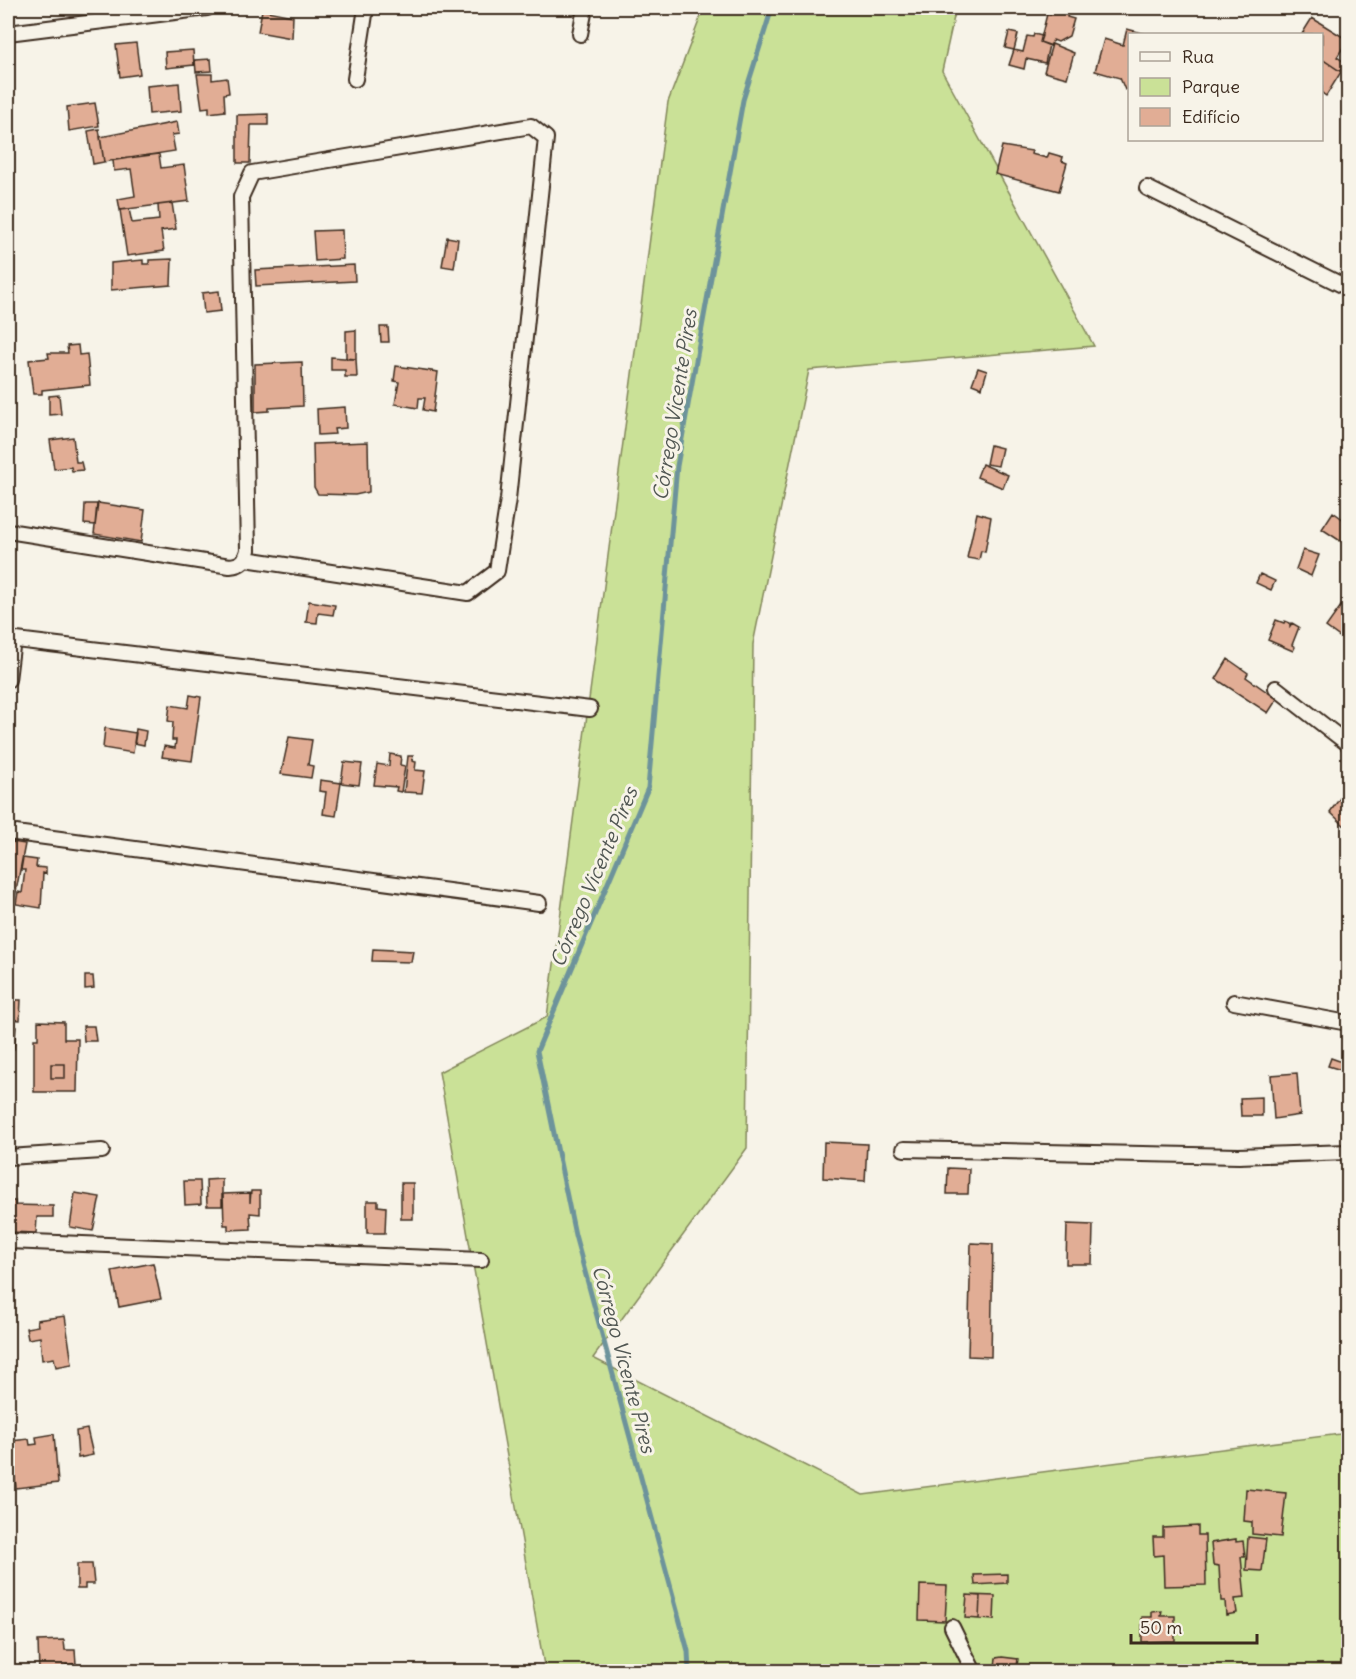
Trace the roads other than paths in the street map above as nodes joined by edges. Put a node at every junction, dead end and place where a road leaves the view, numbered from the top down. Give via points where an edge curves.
1 (207, 8) edge
2 (366, 8) edge
3 (585, 8) edge
4 (8, 33) edge
5 (580, 34) dead end
6 (356, 79) dead end
7 (1146, 188) dead end
8 (1348, 288) edge
9 (8, 531) edge
10 (246, 559) junction
11 (10, 639) edge
12 (8, 680) edge
13 (1276, 688) dead end
14 (590, 709) dead end
15 (1348, 744) edge
16 (8, 832) edge
17 (539, 903) dead end
18 (1234, 1002) dead end
19 (1348, 1023) edge
20 (904, 1149) dead end
21 (102, 1151) dead end
22 (1348, 1152) edge
23 (8, 1157) edge
24 (8, 1241) edge
25 (481, 1260) dead end
26 (952, 1627) dead end
27 (974, 1671) edge

1 - 4 street
2 - 6 street
3 - 5 street
7 - 8 street
9 - 10 street via 230,566
10 - 10 street via 468,593 497,571 546,138 531,126 252,173 241,197
11 - 12 street
11 - 14 street
13 - 15 street
16 - 17 street
18 - 19 street
20 - 22 street via 1239,1156
21 - 23 street
24 - 25 street
26 - 27 street

